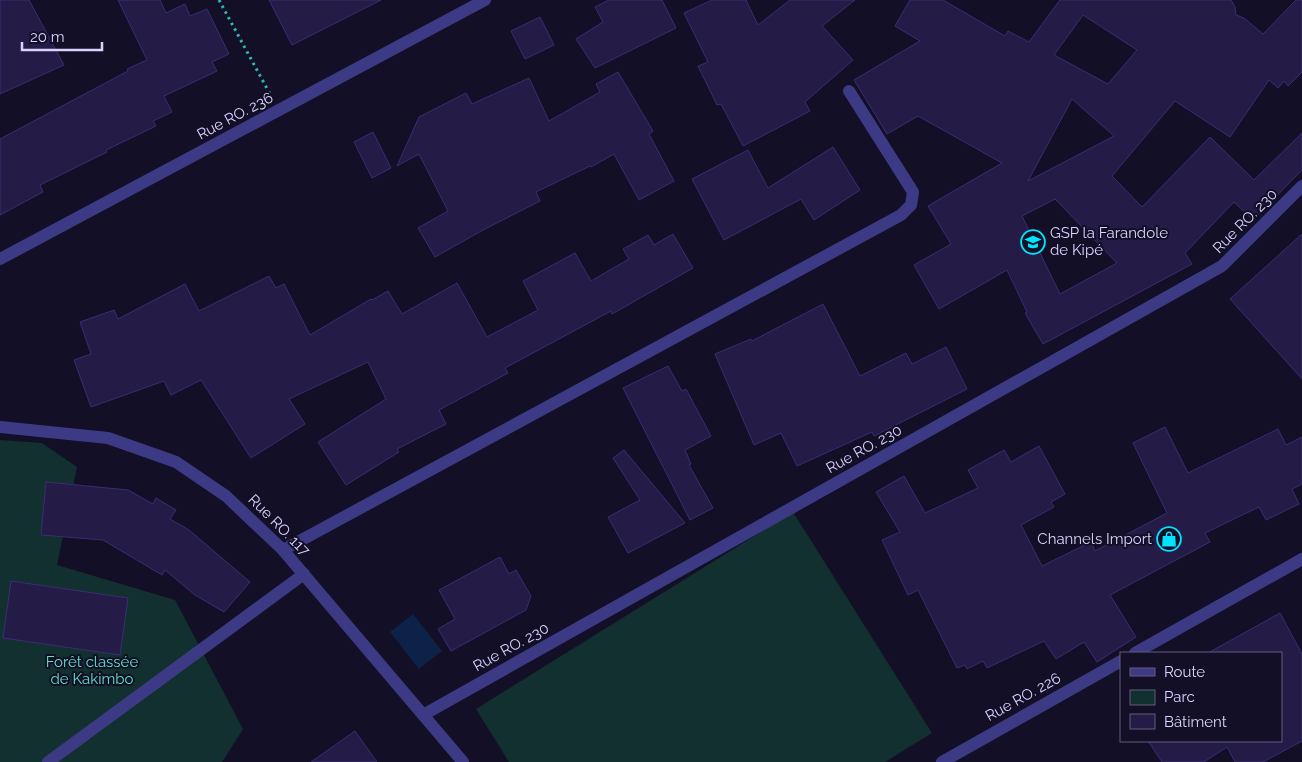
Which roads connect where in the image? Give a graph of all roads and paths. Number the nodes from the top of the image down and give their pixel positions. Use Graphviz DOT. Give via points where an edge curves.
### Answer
graph roads {
  1 [pos="219,0"];
  2 [pos="485,0"];
  3 [pos="849,91"];
  4 [pos="279,111"];
  5 [pos="1302,186"];
  6 [pos="0,259"];
  7 [pos="0,427"];
  8 [pos="283,550"];
  9 [pos="1302,559"];
  10 [pos="304,574"];
  11 [pos="1137,652"];
  12 [pos="1120,662"];
  13 [pos="423,715"];
  14 [pos="48,762"];
  15 [pos="463,762"];
  16 [pos="942,762"];
  1 -- 4 [label="path"];
  2 -- 4 [label="street, Rue RO. 236"];
  3 -- 8 [label="street" via="914,192 911,205 901,215"];
  4 -- 6 [label="street, Rue RO. 236"];
  5 -- 13 [label="street, Rue RO. 230" via="1222,266"];
  7 -- 8 [label="street, Rue RO. 117" via="108,438 176,462 226,496"];
  8 -- 10 [label="street, Rue RO. 117"];
  9 -- 11 [label="street"];
  10 -- 13 [label="street, Rue RO. 117"];
  10 -- 14 [label="street"];
  12 -- 16 [label="street, Rue RO. 226"];
  13 -- 15 [label="street, Rue RO. 117"];
}
